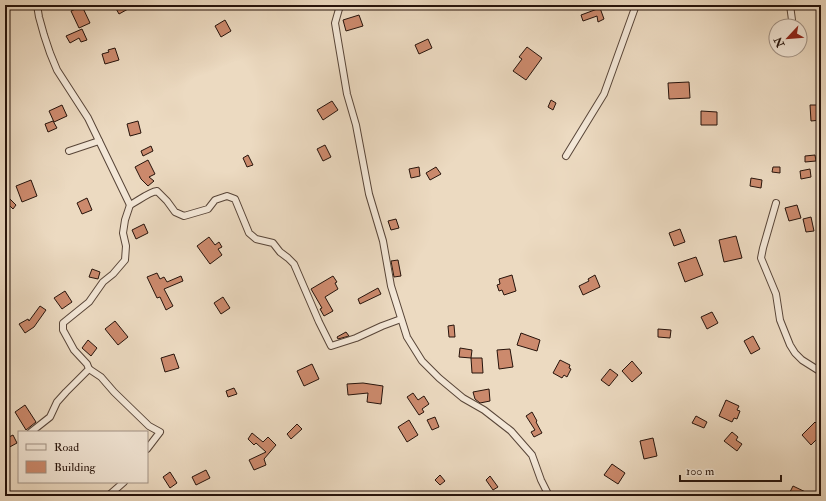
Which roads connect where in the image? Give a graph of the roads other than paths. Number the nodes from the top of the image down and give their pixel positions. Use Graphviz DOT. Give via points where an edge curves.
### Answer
graph roads {
  1 [pos="37,5"];
  2 [pos="338,5"];
  3 [pos="636,5"];
  4 [pos="790,5"];
  5 [pos="792,18"];
  6 [pos="99,141"];
  7 [pos="69,151"];
  8 [pos="566,156"];
  9 [pos="776,203"];
  10 [pos="130,205"];
  11 [pos="401,319"];
  12 [pos="89,369"];
  13 [pos="821,372"];
  14 [pos="32,431"];
  15 [pos="148,448"];
  16 [pos="123,483"];
  17 [pos="108,496"];
  18 [pos="549,496"];
  1 -- 6 [label="street" via="44,35 57,70 88,118"];
  2 -- 11 [label="street" via="335,23 347,94 356,125 369,194 384,241 391,286"];
  3 -- 8 [label="street" via="604,94"];
  4 -- 5 [label="street"];
  6 -- 7 [label="street"];
  6 -- 10 [label="street"];
  9 -- 13 [label="street" via="761,258 776,294 780,320 790,345 802,360"];
  10 -- 11 [label="street" via="157,191 175,212 184,216 208,209 214,200 220,198 227,196 235,199 249,233 256,239 273,243 294,264 331,346"];
  10 -- 12 [label="street" via="123,233 126,246 125,260 103,282 89,302 63,323 63,330 74,350"];
  11 -- 18 [label="street" via="407,337 422,361 463,398 484,410 511,431 532,455"];
  12 -- 14 [label="street" via="57,402 50,417"];
  12 -- 15 [label="street" via="101,377 149,426 160,432"];
  16 -- 17 [label="street"];
}
